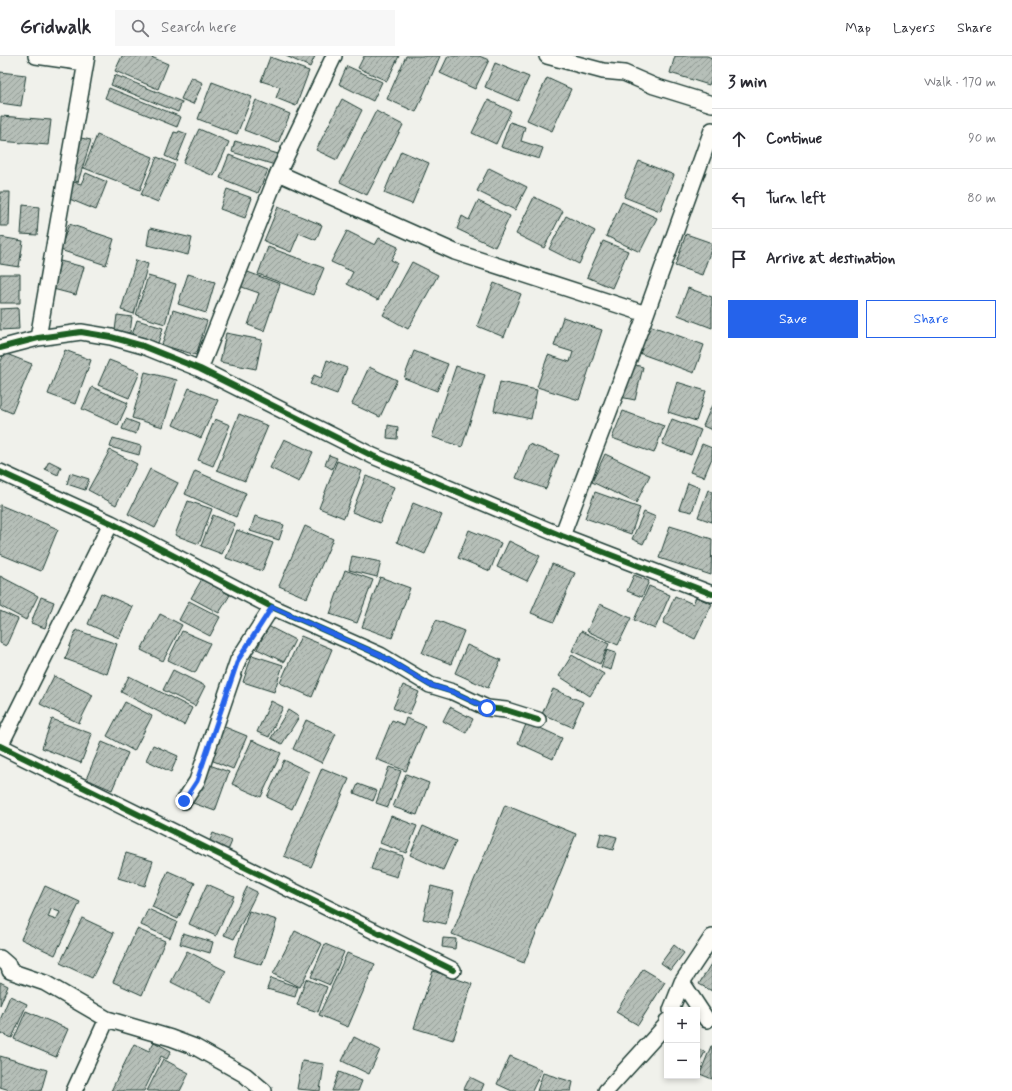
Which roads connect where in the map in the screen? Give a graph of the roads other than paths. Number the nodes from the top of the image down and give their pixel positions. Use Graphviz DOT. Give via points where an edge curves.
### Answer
graph roads {
  1 [pos="36,56"];
  2 [pos="334,56"];
  3 [pos="547,56"];
  4 [pos="86,60"];
  5 [pos="712,104"];
  6 [pos="712,130"];
  7 [pos="278,173"];
  8 [pos="646,314"];
  9 [pos="38,338"];
  10 [pos="0,348"];
  11 [pos="200,369"];
  12 [pos="0,472"];
  13 [pos="111,523"];
  14 [pos="562,536"];
  15 [pos="712,594"];
  16 [pos="272,607"];
  17 [pos="538,720"];
  18 [pos="0,746"];
  19 [pos="184,801"];
  20 [pos="712,936"];
  21 [pos="0,958"];
  22 [pos="452,970"];
  23 [pos="682,982"];
  24 [pos="672,1007"];
  25 [pos="107,1020"];
  26 [pos="705,1021"];
  27 [pos="664,1027"];
  28 [pos="74,1091"];
  29 [pos="264,1091"];
  30 [pos="606,1091"];
  1 -- 4 [label="street"];
  2 -- 7 [label="street"];
  3 -- 5 [label="street" via="603,71 624,73 654,86"];
  4 -- 9 [label="street"];
  6 -- 8 [label="street"];
  7 -- 8 [label="street" via="455,252"];
  7 -- 11 [label="street"];
  8 -- 14 [label="street"];
  9 -- 10 [label="street"];
  9 -- 11 [label="street" via="81,332 111,337 143,346"];
  11 -- 14 [label="street" via="373,456"];
  12 -- 13 [label="street"];
  13 -- 16 [label="street"];
  13 -- 18 [label="street"];
  14 -- 15 [label="street"];
  16 -- 17 [label="street" via="380,655 430,685 453,692 487,708 506,710"];
  16 -- 19 [label="street" via="238,660 197,781"];
  18 -- 22 [label="street"];
  20 -- 23 [label="street"];
  21 -- 25 [label="street" via="8,965 10,971 45,983"];
  23 -- 24 [label="street"];
  23 -- 26 [label="street"];
  25 -- 28 [label="street"];
  25 -- 29 [label="street" via="195,1047 245,1075"];
  27 -- 30 [label="street"];
}
